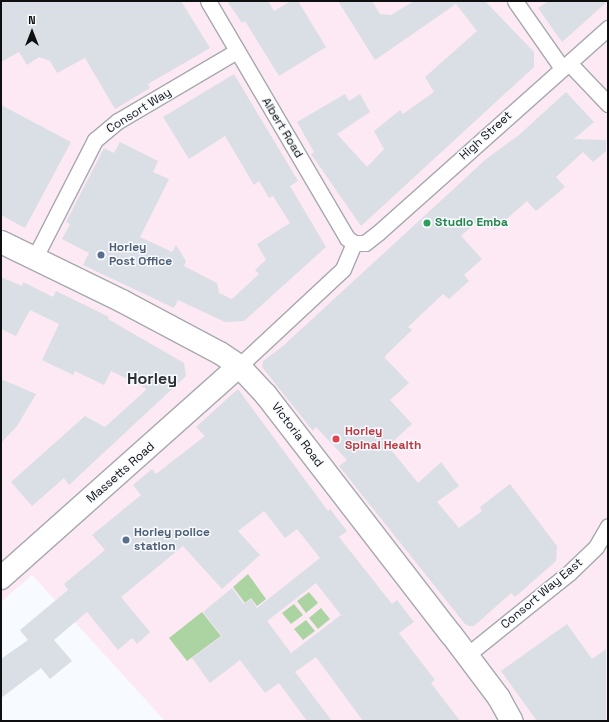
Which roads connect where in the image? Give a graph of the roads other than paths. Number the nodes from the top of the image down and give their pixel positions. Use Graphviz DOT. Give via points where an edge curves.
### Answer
graph roads {
  1 [pos="208,1"];
  2 [pos="515,1"];
  3 [pos="608,28"];
  4 [pos="237,51"];
  5 [pos="565,66"];
  6 [pos="608,104"];
  7 [pos="1,242"];
  8 [pos="359,243"];
  9 [pos="34,259"];
  10 [pos="239,366"];
  11 [pos="608,526"];
  12 [pos="1,578"];
  13 [pos="467,655"];
  14 [pos="512,721"];
  1 -- 4 [label="street, Albert Road"];
  2 -- 5 [label="street"];
  3 -- 5 [label="street, High Street"];
  4 -- 8 [label="street, Albert Road" via="347,238"];
  4 -- 9 [label="street, Consort Way" via="118,121 95,140"];
  5 -- 6 [label="street"];
  5 -- 8 [label="street, High Street"];
  7 -- 9 [label="street, Victoria Road"];
  8 -- 10 [label="street, High Street" via="343,270"];
  9 -- 10 [label="street, Victoria Road" via="122,301 220,353"];
  10 -- 12 [label="street, Massetts Road"];
  10 -- 13 [label="street, Victoria Road" via="266,395"];
  11 -- 13 [label="street, Consort Way East" via="596,547 569,573"];
  13 -- 14 [label="street, Victoria Road" via="499,698"];
}
